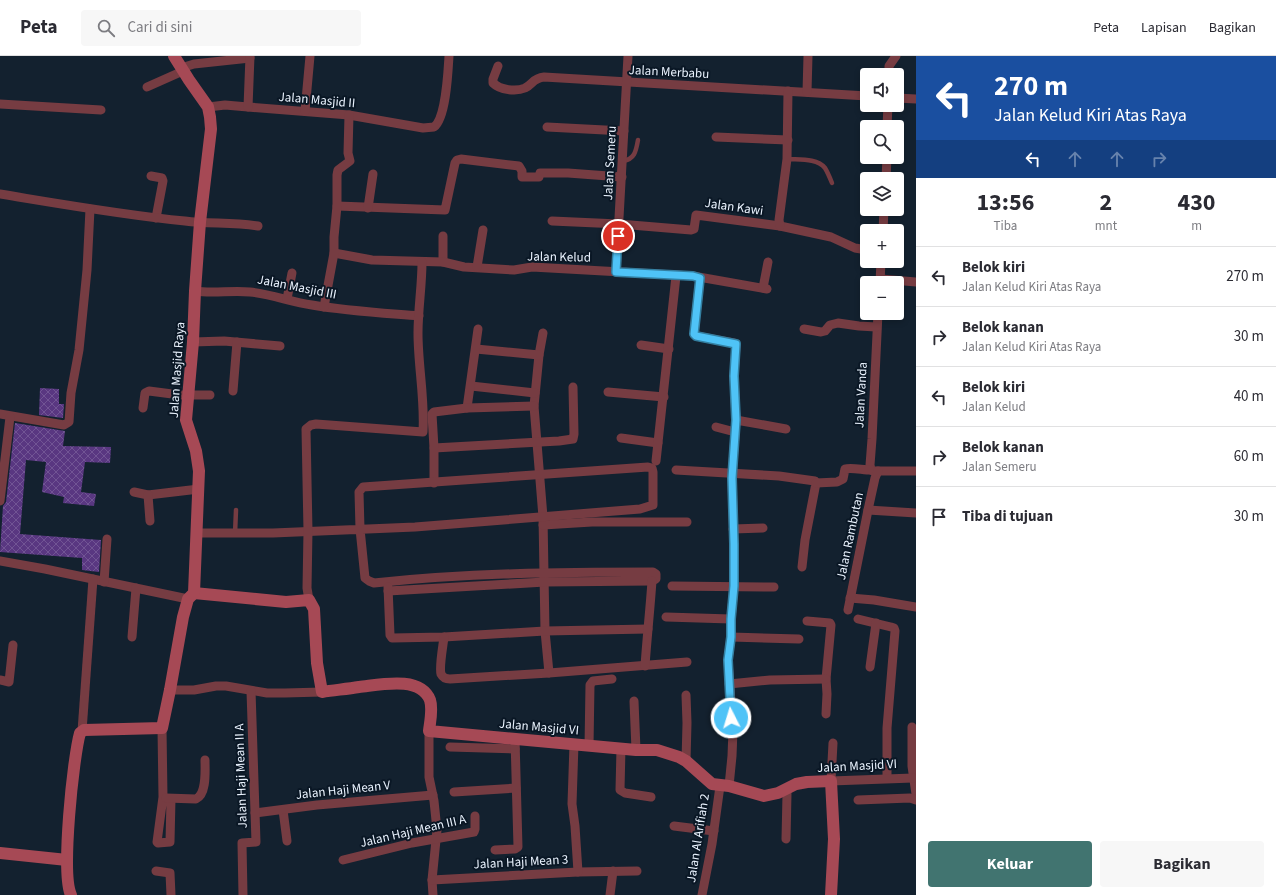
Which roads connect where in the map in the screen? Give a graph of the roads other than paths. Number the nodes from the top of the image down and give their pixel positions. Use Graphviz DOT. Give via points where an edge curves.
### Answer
graph roads {
  1 [pos="174,56"];
  2 [pos="310,56"];
  3 [pos="450,56"];
  4 [pos="628,56"];
  5 [pos="808,56"];
  6 [pos="896,56"];
  7 [pos="250,57"];
  8 [pos="498,66"];
  9 [pos="890,68"];
  10 [pos="182,69"];
  11 [pos="627,83"];
  12 [pos="147,87"];
  13 [pos="788,91"];
  14 [pos="807,92"];
  15 [pos="860,96"];
  16 [pos="904,98"];
  17 [pos="916,99"];
  18 [pos="0,104"];
  19 [pos="208,107"];
  20 [pos="248,107"];
  21 [pos="101,110"];
  22 [pos="305,111"];
  23 [pos="349,115"];
  24 [pos="547,127"];
  25 [pos="624,131"];
  26 [pos="716,136"];
  27 [pos="638,140"];
  28 [pos="788,140"];
  29 [pos="788,159"];
  30 [pos="623,161"];
  31 [pos="373,174"];
  32 [pos="151,176"];
  33 [pos="622,177"];
  34 [pos="832,183"];
  35 [pos="0,194"];
  36 [pos="337,206"];
  37 [pos="368,208"];
  38 [pos="90,209"];
  39 [pos="156,218"];
  40 [pos="200,222"];
  41 [pos="552,222"];
  42 [pos="619,224"];
  43 [pos="258,226"];
  44 [pos="780,226"];
  45 [pos="483,230"];
  46 [pos="443,236"];
  47 [pos="860,249"];
  48 [pos="334,253"];
  49 [pos="422,262"];
  50 [pos="443,262"];
  51 [pos="768,262"];
  52 [pos="477,267"];
  53 [pos="616,272"];
  54 [pos="292,273"];
  55 [pos="676,276"];
  56 [pos="700,278"];
  57 [pos="904,282"];
  58 [pos="916,282"];
  59 [pos="195,290"];
  60 [pos="287,299"];
  61 [pos="324,307"];
  62 [pos="419,316"];
  63 [pos="877,320"];
  64 [pos="876,327"];
  65 [pos="478,328"];
  66 [pos="804,329"];
  67 [pos="543,333"];
  68 [pos="193,342"];
  69 [pos="237,342"];
  70 [pos="641,345"];
  71 [pos="280,346"];
  72 [pos="476,349"];
  73 [pos="669,349"];
  74 [pos="539,356"];
  75 [pos="471,386"];
  76 [pos="573,387"];
  77 [pos="233,391"];
  78 [pos="608,392"];
  79 [pos="535,393"];
  80 [pos="188,394"];
  81 [pos="210,395"];
  82 [pos="664,396"];
  83 [pos="534,406"];
  84 [pos="143,408"];
  85 [pos="467,408"];
  86 [pos="0,414"];
  87 [pos="10,417"];
  88 [pos="736,420"];
  89 [pos="716,427"];
  90 [pos="786,429"];
  91 [pos="735,432"];
  92 [pos="621,438"];
  93 [pos="536,442"];
  94 [pos="658,443"];
  95 [pos="434,448"];
  96 [pos="656,461"];
  97 [pos="676,470"];
  98 [pos="916,470"];
  99 [pos="874,471"];
  100 [pos="732,472"];
  101 [pos="540,475"];
  102 [pos="1,478"];
  103 [pos="434,483"];
  104 [pos="816,483"];
  105 [pos="198,489"];
  106 [pos="134,492"];
  107 [pos="148,495"];
  108 [pos="0,500"];
  109 [pos="236,510"];
  110 [pos="868,510"];
  111 [pos="916,513"];
  112 [pos="150,520"];
  113 [pos="543,521"];
  114 [pos="687,522"];
  115 [pos="763,528"];
  116 [pos="360,529"];
  117 [pos="733,529"];
  118 [pos="308,531"];
  119 [pos="197,533"];
  120 [pos="235,534"];
  121 [pos="107,539"];
  122 [pos="0,561"];
  123 [pos="802,567"];
  124 [pos="544,572"];
  125 [pos="93,579"];
  126 [pos="387,581"];
  127 [pos="652,581"];
  128 [pos="104,582"];
  129 [pos="545,582"];
  130 [pos="672,586"];
  131 [pos="734,586"];
  132 [pos="774,587"];
  133 [pos="136,588"];
  134 [pos="388,591"];
  135 [pos="191,596"];
  136 [pos="309,600"];
  137 [pos="916,607"];
  138 [pos="666,616"];
  139 [pos="731,619"];
  140 [pos="858,619"];
  141 [pos="807,621"];
  142 [pos="876,623"];
  143 [pos="648,629"];
  144 [pos="545,631"];
  145 [pos="132,637"];
  146 [pos="444,637"];
  147 [pos="731,637"];
  148 [pos="798,639"];
  149 [pos="13,645"];
  150 [pos="687,662"];
  151 [pos="645,666"];
  152 [pos="870,667"];
  153 [pos="548,673"];
  154 [pos="612,679"];
  155 [pos="826,679"];
  156 [pos="0,680"];
  157 [pos="729,684"];
  158 [pos="170,690"];
  159 [pos="251,691"];
  160 [pos="322,692"];
  161 [pos="686,696"];
  162 [pos="634,701"];
  163 [pos="826,714"];
  164 [pos="912,727"];
  165 [pos="162,728"];
  166 [pos="82,731"];
  167 [pos="429,731"];
  168 [pos="833,743"];
  169 [pos="515,744"];
  170 [pos="574,744"];
  171 [pos="636,744"];
  172 [pos="590,746"];
  173 [pos="450,747"];
  174 [pos="621,748"];
  175 [pos="205,760"];
  176 [pos="686,760"];
  177 [pos="886,778"];
  178 [pos="913,778"];
  179 [pos="831,781"];
  180 [pos="725,786"];
  181 [pos="516,788"];
  182 [pos="786,789"];
  183 [pos="454,792"];
  184 [pos="916,794"];
  185 [pos="433,795"];
  186 [pos="651,797"];
  187 [pos="858,800"];
  188 [pos="916,800"];
  189 [pos="283,810"];
  190 [pos="255,813"];
  191 [pos="475,816"];
  192 [pos="674,826"];
  193 [pos="714,831"];
  194 [pos="436,839"];
  195 [pos="786,839"];
  196 [pos="287,841"];
  197 [pos="495,850"];
  198 [pos="0,853"];
  199 [pos="67,860"];
  200 [pos="343,860"];
  201 [pos="156,871"];
  202 [pos="613,871"];
  203 [pos="637,871"];
  204 [pos="578,872"];
  205 [pos="432,880"];
  206 [pos="71,895"];
  207 [pos="171,895"];
  208 [pos="243,895"];
  209 [pos="433,895"];
  210 [pos="610,895"];
  211 [pos="702,895"];
  212 [pos="831,895"];
  1 -- 10 [label="street, Jalan Masjid Raya"];
  2 -- 22 [label="street"];
  3 -- 23 [label="street, Jalan Masjid II" via="443,110 434,128"];
  4 -- 11 [label="street, Jalan Semeru"];
  5 -- 14 [label="street"];
  6 -- 9 [label="street"];
  7 -- 10 [label="street" via="194,64"];
  7 -- 20 [label="street"];
  8 -- 11 [label="street, Jalan Merbabu" via="493,84 505,89 523,89 538,78 544,77"];
  10 -- 12 [label="street"];
  10 -- 19 [label="street, Jalan Masjid Raya"];
  11 -- 13 [label="street, Jalan Merbabu"];
  11 -- 25 [label="street, Jalan Semeru"];
  13 -- 14 [label="street, Jalan Merbabu"];
  13 -- 28 [label="street"];
  14 -- 15 [label="street, Jalan Merbabu"];
  16 -- 17 [label="street"];
  18 -- 21 [label="street"];
  19 -- 20 [label="street, Jalan Masjid II"];
  19 -- 40 [label="street, Jalan Masjid Raya" via="211,129"];
  20 -- 22 [label="street, Jalan Masjid II"];
  22 -- 23 [label="street, Jalan Masjid II"];
  23 -- 36 [label="street" via="350,161 337,173"];
  24 -- 25 [label="street"];
  25 -- 30 [label="street, Jalan Semeru"];
  26 -- 28 [label="street"];
  27 -- 30 [label="lane" via="635,156"];
  28 -- 29 [label="street"];
  29 -- 34 [label="lane" via="820,164 826,169"];
  29 -- 44 [label="street"];
  30 -- 33 [label="street, Jalan Semeru"];
  31 -- 37 [label="street"];
  32 -- 39 [label="street" via="162,178 163,181"];
  33 -- 37 [label="street" via="568,173 540,173 539,177 522,177 519,166 461,159 455,163 445,210"];
  33 -- 42 [label="street, Jalan Semeru"];
  35 -- 38 [label="street"];
  36 -- 37 [label="street"];
  36 -- 48 [label="street"];
  38 -- 39 [label="street"];
  38 -- 87 [label="street" via="87,270 69,422 64,424"];
  39 -- 40 [label="street"];
  40 -- 43 [label="street"];
  40 -- 59 [label="street, Jalan Masjid Raya"];
  41 -- 42 [label="street, Jalan Kawi"];
  42 -- 44 [label="street, Jalan Kawi" via="691,230 694,229 696,215"];
  42 -- 53 [label="street, Jalan Semeru"];
  44 -- 47 [label="street" via="831,237"];
  45 -- 52 [label="street"];
  46 -- 50 [label="street"];
  48 -- 49 [label="street" via="372,260"];
  48 -- 61 [label="street"];
  49 -- 50 [label="street"];
  49 -- 62 [label="street"];
  50 -- 52 [label="street"];
  51 -- 56 [label="street, Jalan Kelud" via="765,288"];
  52 -- 53 [label="street, Jalan Kelud" via="514,270 532,267 592,269"];
  53 -- 55 [label="street, Jalan Kelud"];
  54 -- 60 [label="street"];
  55 -- 56 [label="street, Jalan Kelud"];
  55 -- 73 [label="street"];
  56 -- 88 [label="street, Jalan Al Arifiah 2" via="694,334 736,344"];
  57 -- 58 [label="street"];
  59 -- 60 [label="street, Jalan Masjid III" via="249,292"];
  59 -- 68 [label="street, Jalan Masjid Raya"];
  60 -- 61 [label="street, Jalan Masjid III"];
  61 -- 62 [label="street, Jalan Masjid III"];
  62 -- 118 [label="street" via="423,432 331,424 308,427"];
  63 -- 64 [label="street, Jalan Vanda"];
  64 -- 66 [label="street" via="838,322 821,332"];
  64 -- 99 [label="street, Jalan Vanda" via="870,465"];
  65 -- 72 [label="street"];
  67 -- 74 [label="street"];
  68 -- 69 [label="street"];
  68 -- 80 [label="street, Jalan Masjid Raya"];
  69 -- 71 [label="street"];
  69 -- 77 [label="street"];
  70 -- 73 [label="street"];
  72 -- 74 [label="street"];
  72 -- 75 [label="street"];
  73 -- 82 [label="street"];
  74 -- 79 [label="street"];
  75 -- 79 [label="street"];
  75 -- 85 [label="street"];
  76 -- 93 [label="street" via="574,437 563,441"];
  78 -- 82 [label="street"];
  79 -- 83 [label="street"];
  80 -- 81 [label="street"];
  80 -- 84 [label="street" via="150,391 145,393"];
  80 -- 105 [label="street, Jalan Masjid Raya" via="186,420 196,451"];
  82 -- 94 [label="street"];
  83 -- 85 [label="street"];
  83 -- 93 [label="street"];
  85 -- 95 [label="street" via="432,414"];
  86 -- 87 [label="street"];
  87 -- 102 [label="street"];
  88 -- 90 [label="street"];
  88 -- 91 [label="street, Jalan Al Arifiah 2"];
  89 -- 91 [label="street"];
  91 -- 100 [label="street, Jalan Al Arifiah 2"];
  92 -- 94 [label="street"];
  93 -- 95 [label="street"];
  93 -- 101 [label="street"];
  94 -- 96 [label="street"];
  95 -- 103 [label="street"];
  97 -- 100 [label="street"];
  98 -- 99 [label="street"];
  99 -- 104 [label="street" via="849,468 845,470 843,479"];
  99 -- 110 [label="street, Jalan Rambutan" via="875,478"];
  100 -- 104 [label="street" via="813,480"];
  100 -- 117 [label="street, Jalan Al Arifiah 2"];
  101 -- 103 [label="street"];
  101 -- 113 [label="street"];
  101 -- 113 [label="street" via="648,467 652,468 653,472 654,502 651,507"];
  102 -- 108 [label="street"];
  103 -- 116 [label="street" via="363,488 359,492"];
  104 -- 123 [label="street"];
  105 -- 107 [label="street"];
  105 -- 119 [label="street, Jalan Masjid Raya"];
  106 -- 107 [label="street"];
  107 -- 112 [label="street"];
  109 -- 120 [label="lane"];
  110 -- 111 [label="street"];
  110 -- 137 [label="street, Jalan Rambutan" via="849,605 874,600"];
  113 -- 114 [label="street"];
  113 -- 116 [label="street"];
  113 -- 124 [label="street"];
  115 -- 117 [label="street"];
  116 -- 118 [label="street"];
  116 -- 126 [label="street" via="365,578 374,583"];
  117 -- 131 [label="street, Jalan Al Arifiah 2"];
  118 -- 120 [label="street"];
  118 -- 136 [label="street"];
  119 -- 120 [label="street"];
  119 -- 135 [label="street, Jalan Masjid Raya"];
  121 -- 128 [label="street"];
  122 -- 125 [label="street"];
  124 -- 126 [label="street"];
  124 -- 127 [label="street" via="655,572 656,579"];
  124 -- 129 [label="street"];
  125 -- 128 [label="street"];
  125 -- 166 [label="street"];
  126 -- 134 [label="street"];
  127 -- 129 [label="street"];
  127 -- 143 [label="street"];
  128 -- 133 [label="street"];
  129 -- 134 [label="street"];
  129 -- 144 [label="street"];
  130 -- 131 [label="street"];
  131 -- 132 [label="street"];
  131 -- 139 [label="street, Jalan Al Arifiah 2"];
  133 -- 135 [label="street"];
  133 -- 145 [label="street"];
  134 -- 146 [label="street" via="392,638"];
  135 -- 136 [label="street" via="286,602"];
  135 -- 158 [label="street, Jalan Masjid Raya" via="183,617"];
  136 -- 160 [label="street" via="314,609 317,663"];
  138 -- 139 [label="street"];
  139 -- 147 [label="street, Jalan Al Arifiah 2"];
  140 -- 142 [label="street"];
  141 -- 155 [label="street" via="826,622 831,625"];
  142 -- 152 [label="street"];
  142 -- 177 [label="street" via="894,628 895,631"];
  143 -- 144 [label="street"];
  143 -- 151 [label="street"];
  144 -- 146 [label="street"];
  144 -- 153 [label="street"];
  146 -- 153 [label="street" via="441,674 446,678"];
  147 -- 148 [label="street"];
  147 -- 157 [label="street, Jalan Al Arifiah 2" via="728,660"];
  149 -- 156 [label="street" via="9,682"];
  150 -- 151 [label="street"];
  151 -- 153 [label="street"];
  154 -- 172 [label="street" via="593,681 590,685"];
  155 -- 157 [label="street"];
  155 -- 163 [label="street"];
  157 -- 180 [label="street, Jalan Al Arifiah 2" via="732,756"];
  158 -- 159 [label="street" via="226,686"];
  158 -- 165 [label="street, Jalan Masjid Raya"];
  159 -- 160 [label="street"];
  159 -- 190 [label="street, Jalan Haji Mean II A"];
  160 -- 167 [label="street" via="378,684 400,683 415,686 425,692 430,701"];
  161 -- 176 [label="street"];
  162 -- 171 [label="street"];
  164 -- 178 [label="street"];
  165 -- 166 [label="street"];
  165 -- 175 [label="street" via="167,798 200,797 203,792"];
  166 -- 199 [label="street" via="72,783"];
  167 -- 169 [label="street, Jalan Masjid VI"];
  167 -- 185 [label="street" via="429,777"];
  168 -- 179 [label="street"];
  169 -- 170 [label="street, Jalan Masjid VI"];
  169 -- 173 [label="street"];
  169 -- 181 [label="street"];
  170 -- 172 [label="street, Jalan Masjid VI"];
  170 -- 204 [label="street, Jalan Haji Mean 3" via="572,804"];
  171 -- 174 [label="street, Jalan Masjid VI"];
  171 -- 176 [label="street, Jalan Masjid VI"];
  172 -- 174 [label="street, Jalan Masjid VI"];
  174 -- 186 [label="street" via="620,790"];
  176 -- 180 [label="street, Jalan Masjid VI" via="712,784"];
  177 -- 178 [label="street, Jalan Masjid VI"];
  177 -- 179 [label="street, Jalan Masjid VI"];
  178 -- 184 [label="street, Jalan Masjid VI"];
  179 -- 182 [label="street, Jalan Masjid VI" via="801,783"];
  179 -- 212 [label="street" via="834,839"];
  180 -- 182 [label="street, Jalan Masjid VI" via="764,796"];
  180 -- 193 [label="street, Jalan Al Arifiah 2"];
  181 -- 183 [label="street"];
  181 -- 197 [label="street" via="518,847"];
  182 -- 195 [label="street"];
  185 -- 189 [label="street, Jalan Haji Mean V"];
  185 -- 194 [label="street" via="437,818"];
  187 -- 188 [label="street"];
  189 -- 190 [label="street, Jalan Haji Mean V"];
  189 -- 196 [label="street"];
  190 -- 208 [label="street, Jalan Haji Mean II A" via="256,842 242,843"];
  191 -- 194 [label="street, Jalan Haji Mean III A" via="474,832"];
  192 -- 193 [label="street"];
  193 -- 211 [label="street, Jalan Al Arifiah 2"];
  194 -- 200 [label="street, Jalan Haji Mean III A"];
  194 -- 205 [label="street"];
  198 -- 199 [label="street"];
  199 -- 206 [label="street" via="67,882"];
  201 -- 207 [label="street" via="170,873"];
  202 -- 203 [label="street"];
  202 -- 204 [label="street"];
  202 -- 210 [label="street"];
  204 -- 205 [label="street, Jalan Haji Mean 3"];
  205 -- 209 [label="street"];
}
